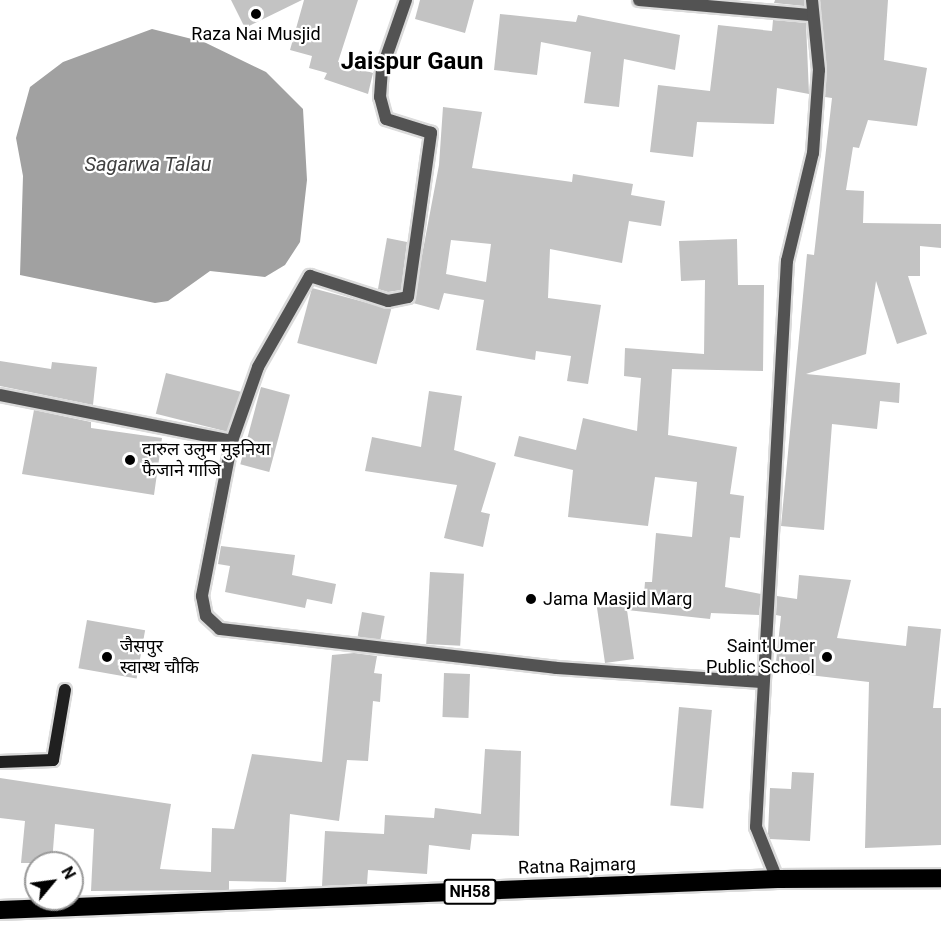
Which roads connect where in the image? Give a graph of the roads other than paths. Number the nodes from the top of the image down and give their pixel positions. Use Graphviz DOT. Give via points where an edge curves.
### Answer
graph roads {
  1 [pos="406,0"];
  2 [pos="639,0"];
  3 [pos="812,0"];
  4 [pos="812,15"];
  5 [pos="0,395"];
  6 [pos="232,441"];
  7 [pos="763,682"];
  8 [pos="65,690"];
  9 [pos="0,762"];
  10 [pos="941,878"];
  11 [pos="777,879"];
  12 [pos="0,910"];
  1 -- 6 [label="street" via="382,69 380,97 386,119 431,134 408,297 388,301 310,276 263,357"];
  2 -- 4 [label="street"];
  3 -- 4 [label="street"];
  4 -- 7 [label="street" via="819,70 813,153 787,261"];
  5 -- 6 [label="street"];
  6 -- 7 [label="street" via="202,596 206,616 220,628 556,668"];
  7 -- 11 [label="street" via="756,827"];
  8 -- 9 [label="street" via="53,760"];
  10 -- 11 [label="highway, Ratna Rajmarg / NH58"];
  11 -- 12 [label="highway, Ratna Rajmarg / NH58"];
}
